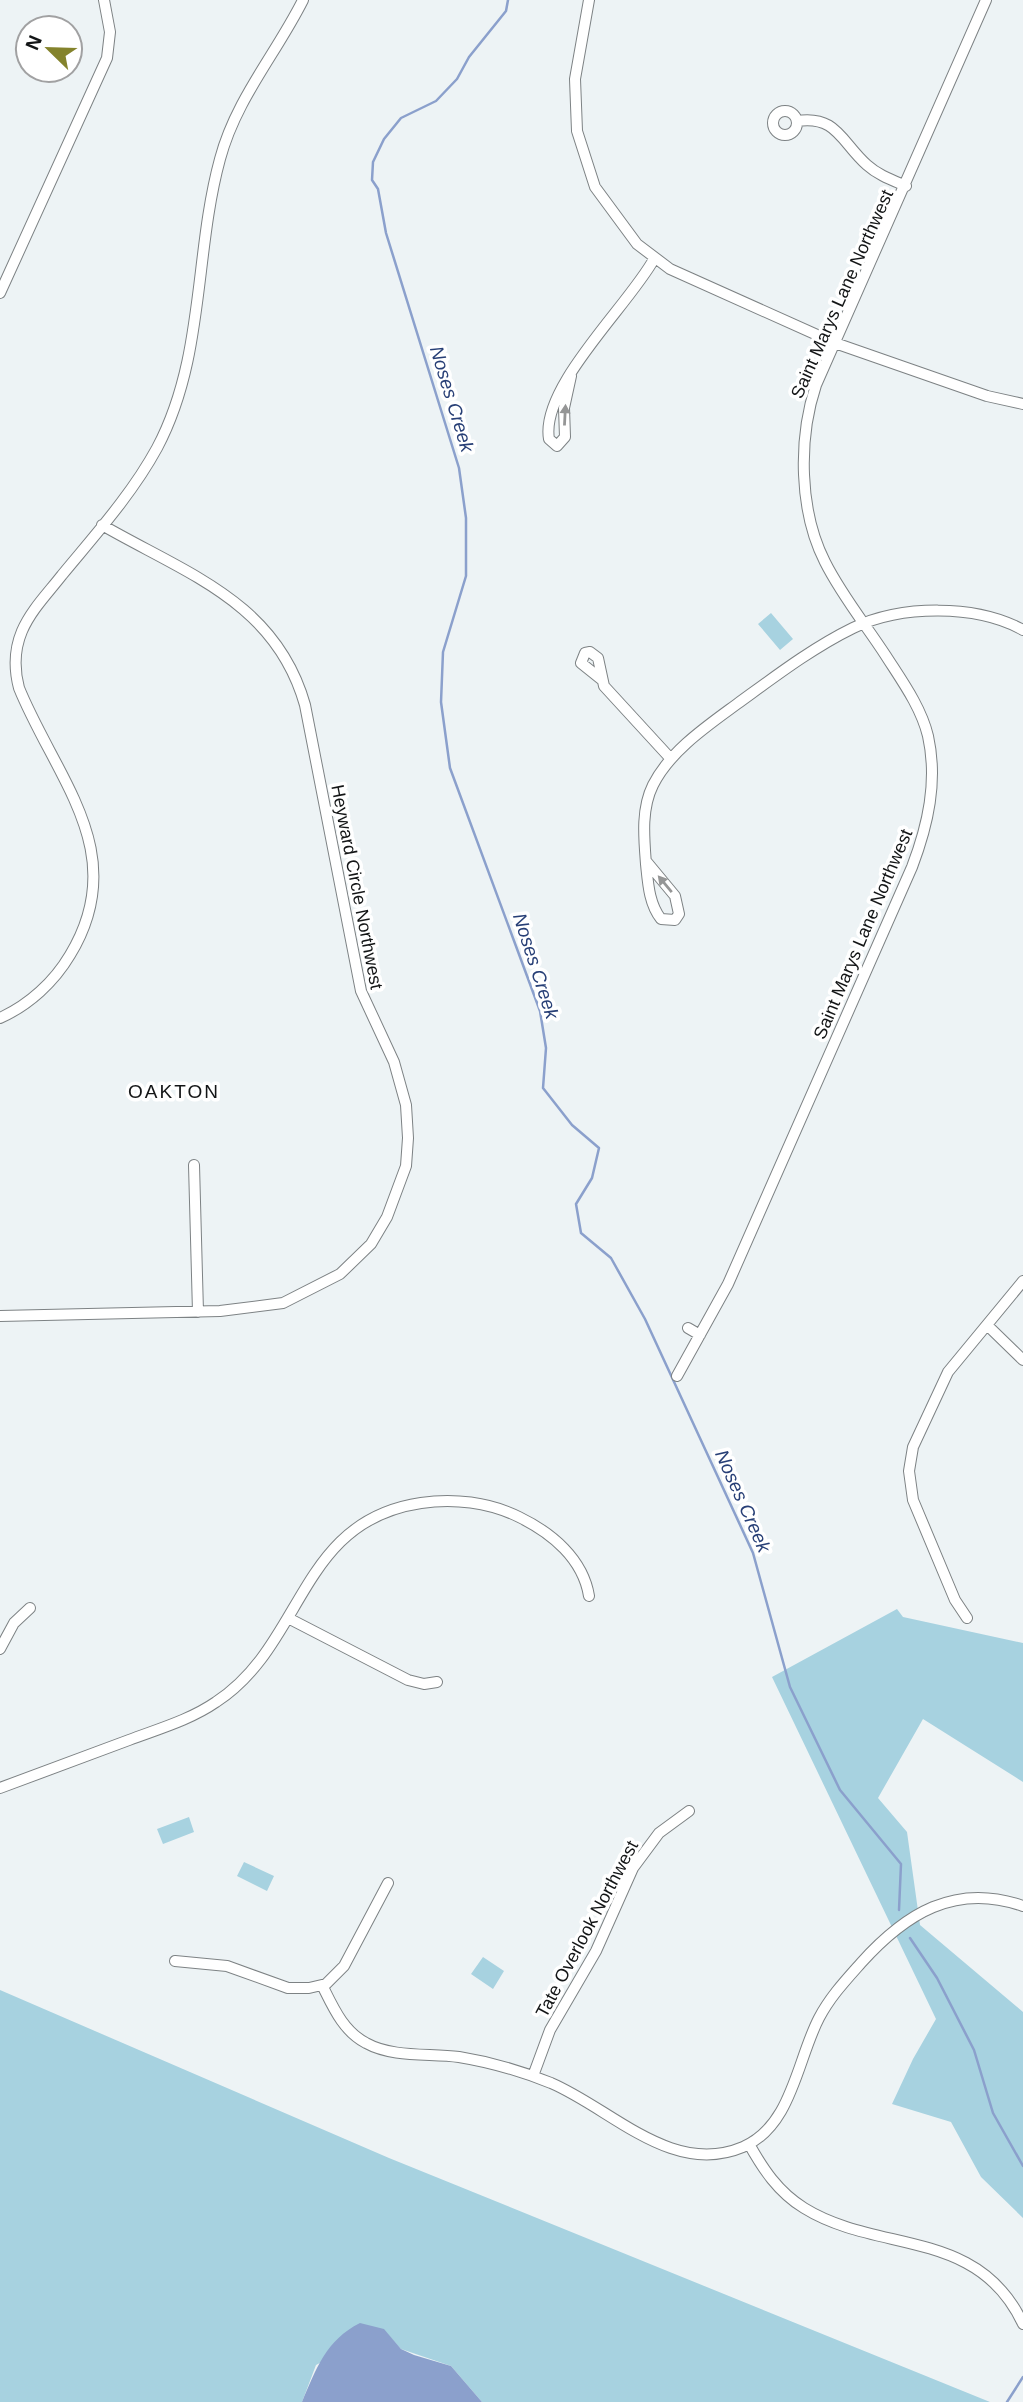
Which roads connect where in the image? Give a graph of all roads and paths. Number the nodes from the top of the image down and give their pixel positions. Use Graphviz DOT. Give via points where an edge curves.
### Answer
graph roads {
  1 [pos="104,0"];
  2 [pos="303,0"];
  3 [pos="589,0"];
  4 [pos="986,0"];
  5 [pos="797,121"];
  6 [pos="906,186"];
  7 [pos="654,259"];
  8 [pos="0,293"];
  9 [pos="835,343"];
  10 [pos="571,376"];
  11 [pos="1023,404"];
  12 [pos="102,525"];
  13 [pos="864,623"];
  14 [pos="1023,630"];
  15 [pos="601,679"];
  16 [pos="671,759"];
  17 [pos="646,861"];
  18 [pos="0,1017"];
  19 [pos="194,1165"];
  20 [pos="1023,1282"];
  21 [pos="198,1312"];
  22 [pos="0,1316"];
  23 [pos="987,1325"];
  24 [pos="688,1328"];
  25 [pos="699,1335"];
  26 [pos="1023,1360"];
  27 [pos="677,1376"];
  28 [pos="589,1596"];
  29 [pos="30,1608"];
  30 [pos="288,1618"];
  31 [pos="967,1618"];
  32 [pos="0,1649"];
  33 [pos="437,1682"];
  34 [pos="0,1788"];
  35 [pos="689,1811"];
  36 [pos="388,1883"];
  37 [pos="1023,1906"];
  38 [pos="175,1961"];
  39 [pos="322,1985"];
  40 [pos="533,2076"];
  41 [pos="748,2144"];
  42 [pos="1023,2324"];
  1 -- 8 [label="street" via="110,32 107,58"];
  2 -- 12 [label="street" via="244,97 224,145 190,352 173,411 147,464"];
  3 -- 7 [label="street" via="575,92 581,152 604,203 626,233"];
  4 -- 6 [label="street, Saint Marys Lane Northwest"];
  5 -- 6 [label="street" via="827,123 870,167"];
  6 -- 9 [label="street, Saint Marys Lane Northwest"];
  7 -- 9 [label="street"];
  7 -- 10 [label="street"];
  9 -- 11 [label="street" via="987,396"];
  9 -- 13 [label="street, Saint Marys Lane Northwest" via="809,404 804,474 823,558"];
  10 -- 10 [label="street, one-way" via="549,415 549,439 557,446 565,437 564,408"];
  12 -- 18 [label="street" via="31,615 18,643 15,665 30,713 87,824 94,868 89,913 75,947 55,977 28,1001"];
  12 -- 21 [label="street, Heyward Circle Northwest" via="234,600 259,621 285,655 305,705 360,991 394,1062 406,1105 408,1153 400,1188 379,1232 362,1254 333,1278 283,1303"];
  13 -- 14 [label="street" via="916,613 961,611 992,616"];
  13 -- 16 [label="street" via="760,688"];
  13 -- 25 [label="street, Saint Marys Lane Northwest" via="906,688 926,730 932,774 927,824 732,1273"];
  15 -- 16 [label="street"];
  16 -- 17 [label="street" via="647,803"];
  17 -- 17 [label="street, one-way" via="656,913 661,919 675,920 679,914 676,896"];
  19 -- 21 [label="street"];
  20 -- 23 [label="street"];
  21 -- 22 [label="street, Heyward Circle Northwest"];
  23 -- 26 [label="street"];
  23 -- 31 [label="street" via="948,1372 913,1447 909,1471 914,1500 955,1600"];
  24 -- 25 [label="street"];
  25 -- 27 [label="street, Saint Marys Lane Northwest"];
  28 -- 30 [label="street" via="578,1562 534,1525 484,1505 430,1502 378,1516 345,1537 319,1563"];
  29 -- 32 [label="street" via="14,1623"];
  30 -- 33 [label="street" via="408,1680"];
  30 -- 34 [label="street" via="252,1672 204,1710"];
  35 -- 40 [label="street, Tate Overlook Northwest" via="659,1833 633,1868 596,1951 550,2030"];
  36 -- 39 [label="street" via="344,1966"];
  37 -- 41 [label="street" via="996,1899 957,1900 921,1912 888,1934 830,1998 782,2108"];
  38 -- 39 [label="street" via="227,1965 288,1988"];
  39 -- 40 [label="street" via="339,2019 368,2045 479,2061"];
  40 -- 41 [label="street" via="682,2153 717,2154"];
  41 -- 42 [label="street" via="771,2180 804,2208 836,2223 956,2256 994,2284"];
}
